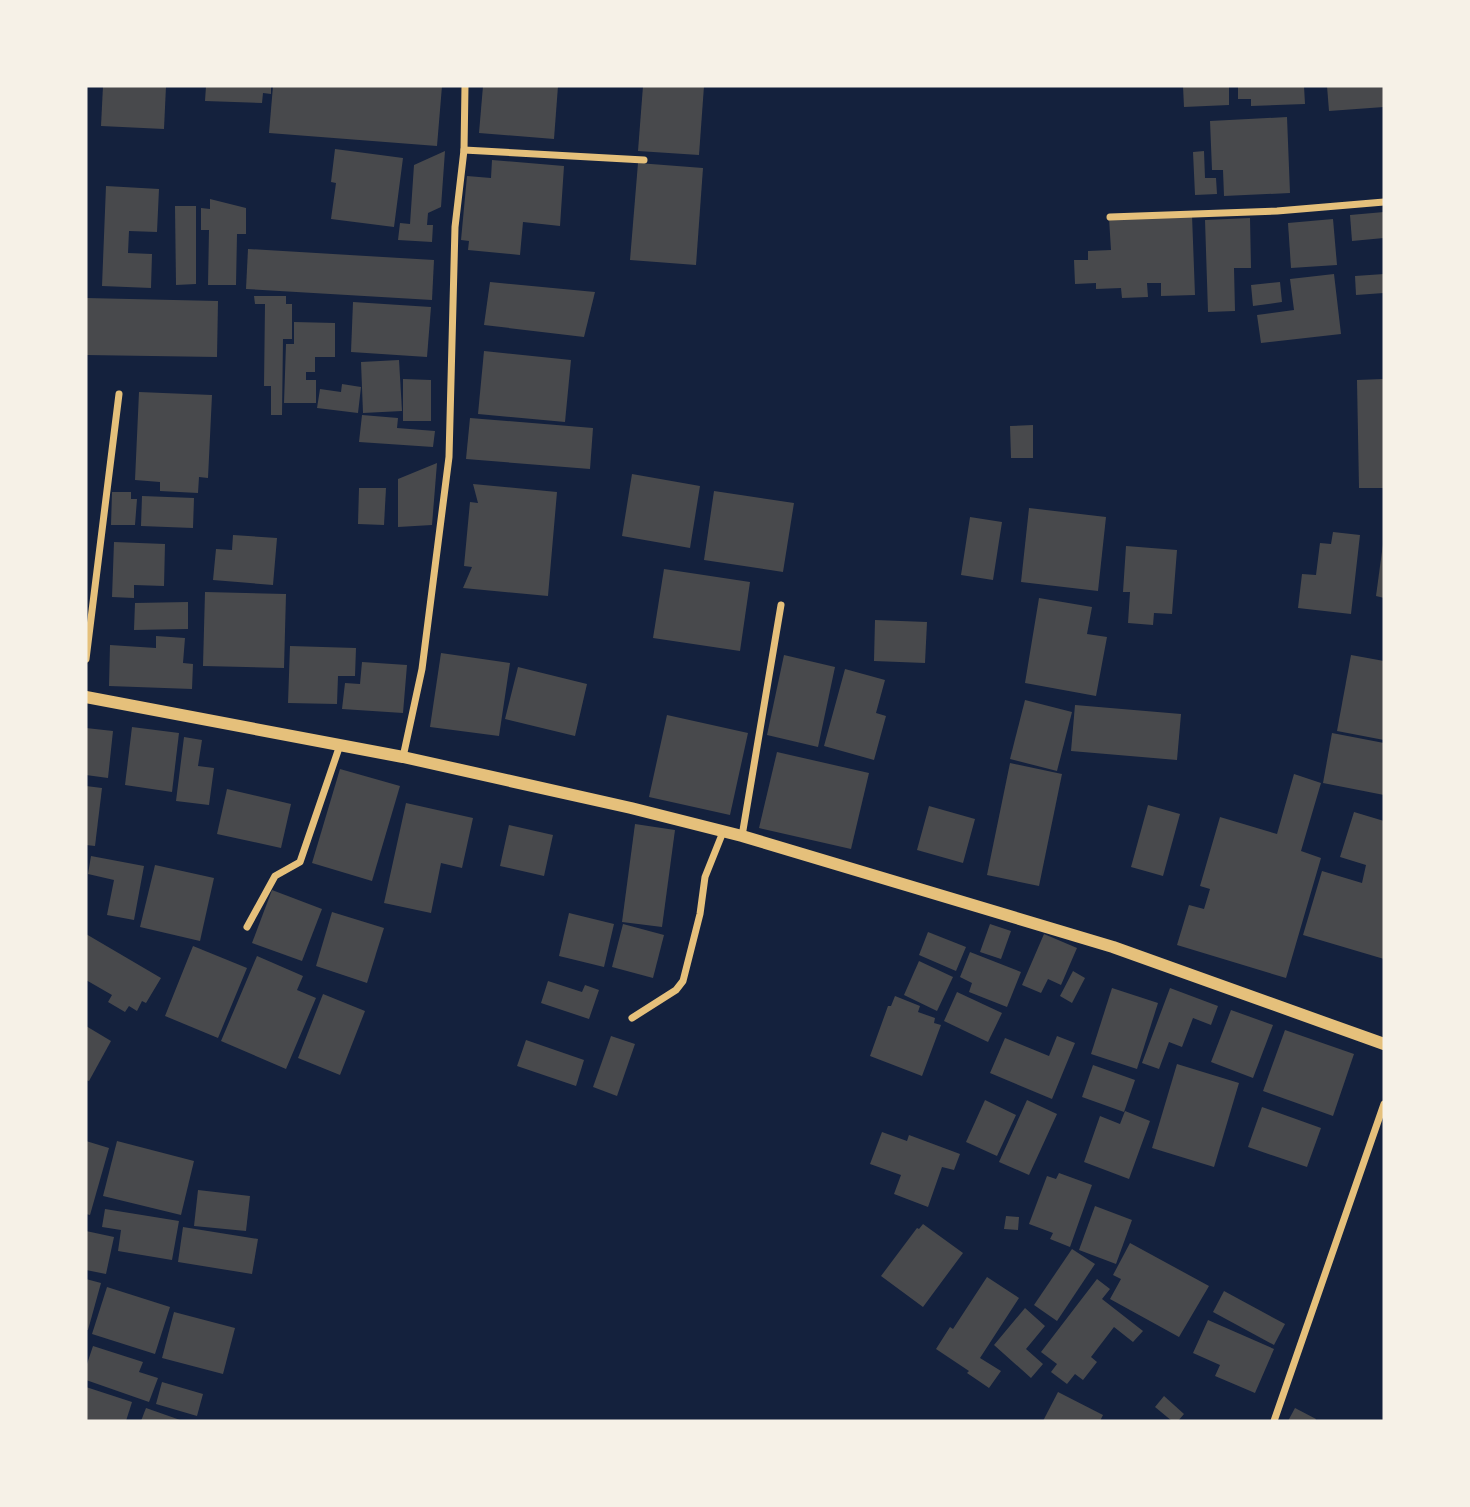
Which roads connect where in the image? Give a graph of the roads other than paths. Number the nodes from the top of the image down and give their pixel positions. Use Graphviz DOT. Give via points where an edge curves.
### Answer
graph roads {
  1 [pos="465,86"];
  2 [pos="464,150"];
  3 [pos="644,160"];
  4 [pos="1384,202"];
  5 [pos="1110,217"];
  6 [pos="119,394"];
  7 [pos="781,605"];
  8 [pos="86,659"];
  9 [pos="86,697"];
  10 [pos="341,744"];
  11 [pos="403,757"];
  12 [pos="723,832"];
  13 [pos="742,836"];
  14 [pos="247,927"];
  15 [pos="632,1018"];
  16 [pos="1384,1044"];
  17 [pos="1384,1104"];
  18 [pos="1273,1421"];
  1 -- 2 [label="street"];
  2 -- 3 [label="street"];
  2 -- 11 [label="street" via="455,228 449,457 422,670"];
  4 -- 5 [label="street"];
  6 -- 8 [label="street"];
  7 -- 13 [label="street"];
  9 -- 10 [label="street"];
  10 -- 11 [label="street"];
  10 -- 14 [label="street" via="300,862 275,876"];
  11 -- 12 [label="street"];
  12 -- 13 [label="street"];
  12 -- 15 [label="street" via="705,877 682,981 676,990"];
  13 -- 16 [label="street" via="1113,947"];
  17 -- 18 [label="street"];
}
